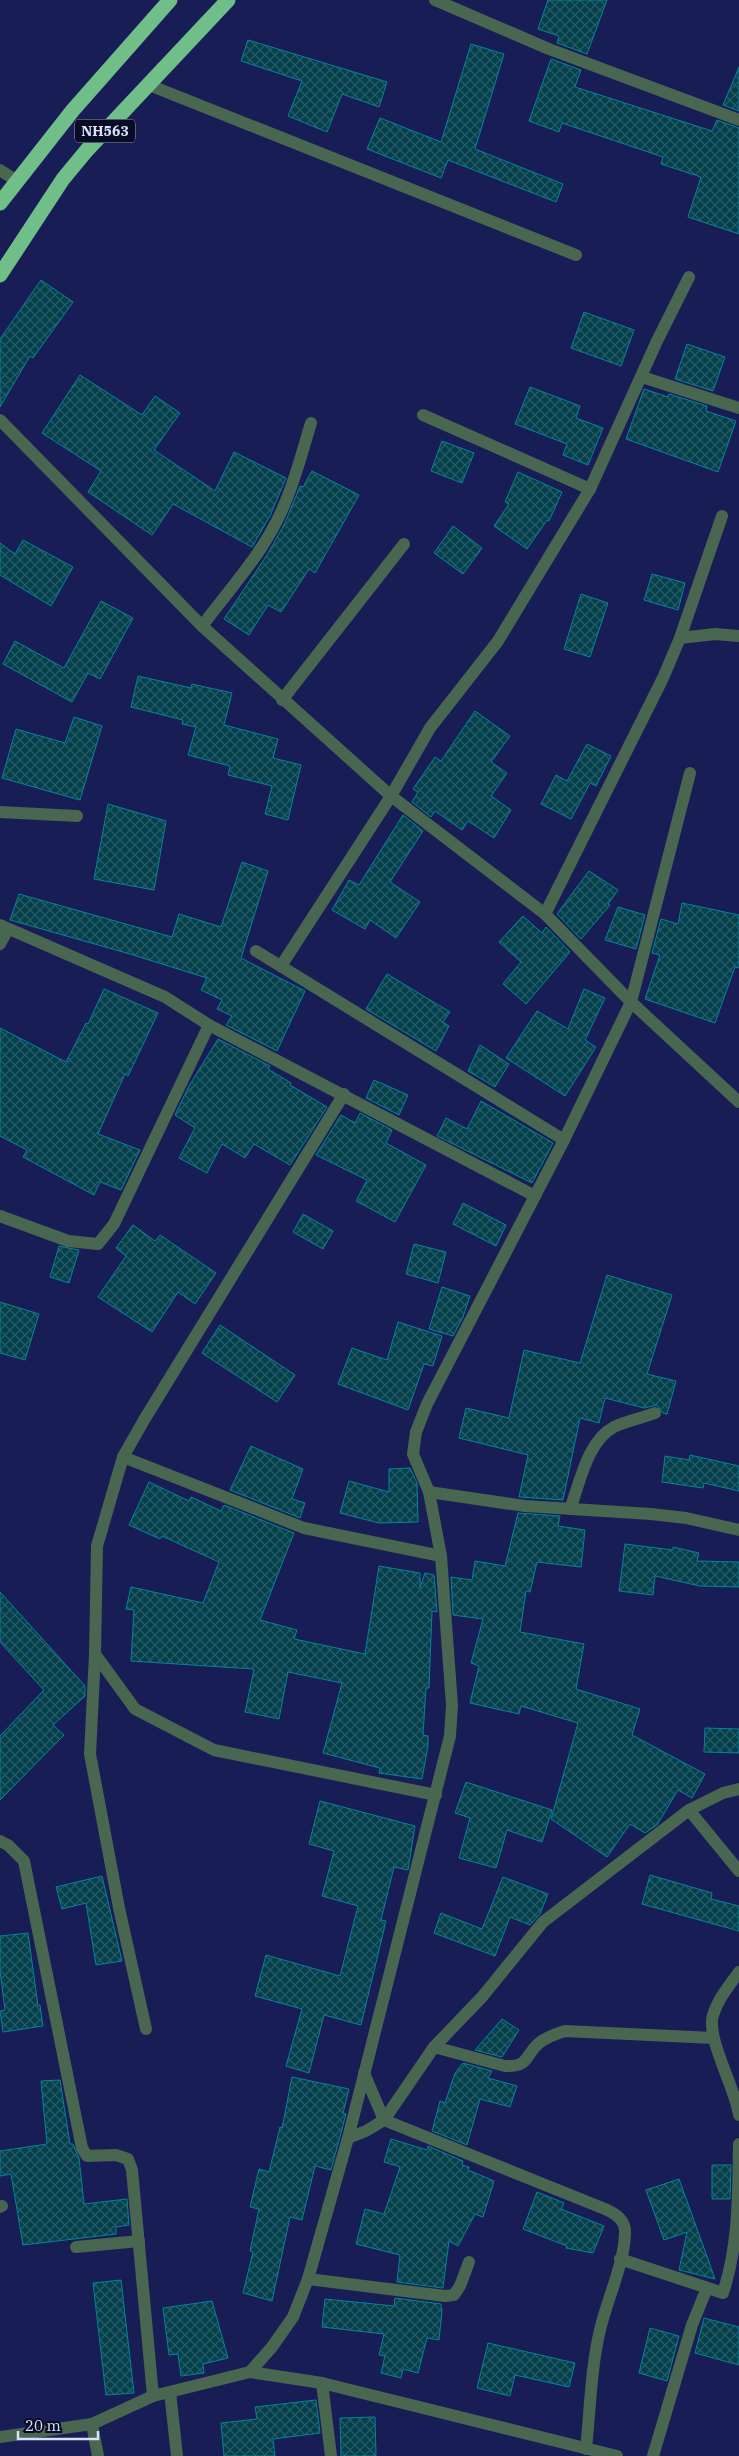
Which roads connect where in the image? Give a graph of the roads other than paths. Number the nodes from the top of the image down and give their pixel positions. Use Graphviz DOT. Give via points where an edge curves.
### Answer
graph roads {
  1 [pos="170,0"];
  2 [pos="228,0"];
  3 [pos="435,0"];
  4 [pos="149,85"];
  5 [pos="739,120"];
  6 [pos="0,170"];
  7 [pos="17,181"];
  8 [pos="0,203"];
  9 [pos="576,255"];
  10 [pos="0,275"];
  11 [pos="689,277"];
  12 [pos="642,377"];
  13 [pos="739,408"];
  14 [pos="423,415"];
  15 [pos="0,420"];
  16 [pos="311,423"];
  17 [pos="590,489"];
  18 [pos="722,516"];
  19 [pos="404,544"];
  20 [pos="202,626"];
  21 [pos="739,636"];
  22 [pos="680,638"];
  23 [pos="282,700"];
  24 [pos="690,773"];
  25 [pos="391,796"];
  26 [pos="0,812"];
  27 [pos="77,816"];
  28 [pos="545,914"];
  29 [pos="4,927"];
  30 [pos="0,944"];
  31 [pos="256,951"];
  32 [pos="281,966"];
  33 [pos="631,1002"];
  34 [pos="210,1025"];
  35 [pos="344,1094"];
  36 [pos="737,1095"];
  37 [pos="564,1140"];
  38 [pos="535,1196"];
  39 [pos="0,1216"];
  40 [pos="655,1413"];
  41 [pos="123,1457"];
  42 [pos="429,1492"];
  43 [pos="570,1509"];
  44 [pos="739,1530"];
  45 [pos="441,1556"];
  46 [pos="95,1654"];
  47 [pos="739,1789"];
  48 [pos="436,1795"];
  49 [pos="689,1810"];
  50 [pos="0,1841"];
  51 [pos="739,1871"];
  52 [pos="739,1972"];
  53 [pos="146,2028"];
  54 [pos="713,2038"];
  55 [pos="434,2046"];
  56 [pos="364,2073"];
  57 [pos="739,2115"];
  58 [pos="384,2120"];
  59 [pos="348,2138"];
  60 [pos="739,2144"];
  61 [pos="139,2241"];
  62 [pos="76,2247"];
  63 [pos="620,2259"];
  64 [pos="469,2262"];
  65 [pos="735,2271"];
  66 [pos="308,2279"];
  67 [pos="707,2288"];
  68 [pos="250,2372"];
  69 [pos="322,2382"];
  70 [pos="170,2392"];
  71 [pos="153,2396"];
  72 [pos="92,2424"];
  73 [pos="0,2436"];
  74 [pos="586,2449"];
  75 [pos="98,2456"];
  76 [pos="177,2456"];
  77 [pos="331,2456"];
  78 [pos="617,2456"];
  79 [pos="653,2456"];
  1 -- 7 [label="highway, NH563" via="73,110"];
  2 -- 4 [label="highway, NH563"];
  3 -- 5 [label="street" via="549,49"];
  4 -- 9 [label="street"];
  4 -- 10 [label="highway, NH563" via="63,179"];
  6 -- 7 [label="street"];
  7 -- 8 [label="highway, NH563"];
  11 -- 12 [label="street"];
  12 -- 13 [label="street"];
  12 -- 17 [label="street"];
  14 -- 17 [label="street"];
  15 -- 20 [label="street"];
  16 -- 20 [label="street" via="276,522 258,552"];
  17 -- 25 [label="street" via="498,641 430,728"];
  18 -- 22 [label="street"];
  19 -- 23 [label="street"];
  20 -- 23 [label="street"];
  21 -- 22 [label="street" via="715,634"];
  22 -- 28 [label="street" via="664,678"];
  23 -- 25 [label="street"];
  24 -- 33 [label="street"];
  25 -- 28 [label="street"];
  25 -- 32 [label="street"];
  26 -- 27 [label="street"];
  28 -- 33 [label="street"];
  29 -- 30 [label="street"];
  29 -- 34 [label="street" via="165,997"];
  31 -- 32 [label="street"];
  32 -- 37 [label="street"];
  33 -- 36 [label="street"];
  33 -- 37 [label="street"];
  34 -- 35 [label="street"];
  34 -- 39 [label="street" via="114,1224 98,1244 68,1241"];
  35 -- 38 [label="street"];
  35 -- 41 [label="street"];
  37 -- 38 [label="street"];
  38 -- 42 [label="street" via="416,1432 413,1454"];
  40 -- 43 [label="street" via="613,1428 602,1438 591,1452"];
  41 -- 45 [label="street" via="275,1519"];
  41 -- 46 [label="street" via="97,1546"];
  42 -- 43 [label="street" via="493,1503"];
  42 -- 45 [label="street"];
  43 -- 44 [label="street" via="686,1518"];
  45 -- 48 [label="street" via="452,1705 450,1736"];
  46 -- 48 [label="street" via="135,1710 214,1750"];
  46 -- 53 [label="street" via="90,1754"];
  47 -- 49 [label="street" via="723,1793"];
  48 -- 56 [label="street"];
  49 -- 51 [label="street"];
  49 -- 55 [label="street" via="543,1922 482,1998"];
  50 -- 61 [label="street" via="24,1861 82,2148 87,2156 116,2155 128,2159 132,2170"];
  52 -- 54 [label="street" via="721,1997 713,2017"];
  54 -- 55 [label="street" via="565,2031 538,2044 525,2062 517,2067"];
  54 -- 57 [label="street" via="730,2080"];
  55 -- 58 [label="street"];
  56 -- 58 [label="street"];
  56 -- 59 [label="street"];
  58 -- 59 [label="street"];
  58 -- 63 [label="street" via="616,2215 624,2224 625,2234"];
  59 -- 66 [label="street"];
  60 -- 65 [label="street"];
  61 -- 62 [label="street"];
  61 -- 71 [label="street"];
  63 -- 67 [label="street"];
  63 -- 74 [label="street" via="599,2334"];
  64 -- 66 [label="street" via="454,2295 445,2296"];
  65 -- 67 [label="street" via="723,2293"];
  66 -- 68 [label="street" via="293,2317"];
  67 -- 79 [label="street" via="692,2325"];
  68 -- 69 [label="street"];
  68 -- 70 [label="street"];
  69 -- 74 [label="street"];
  69 -- 77 [label="street"];
  70 -- 71 [label="street"];
  70 -- 76 [label="street"];
  71 -- 72 [label="street"];
  72 -- 73 [label="street"];
  72 -- 75 [label="street"];
  74 -- 78 [label="street"];
}
